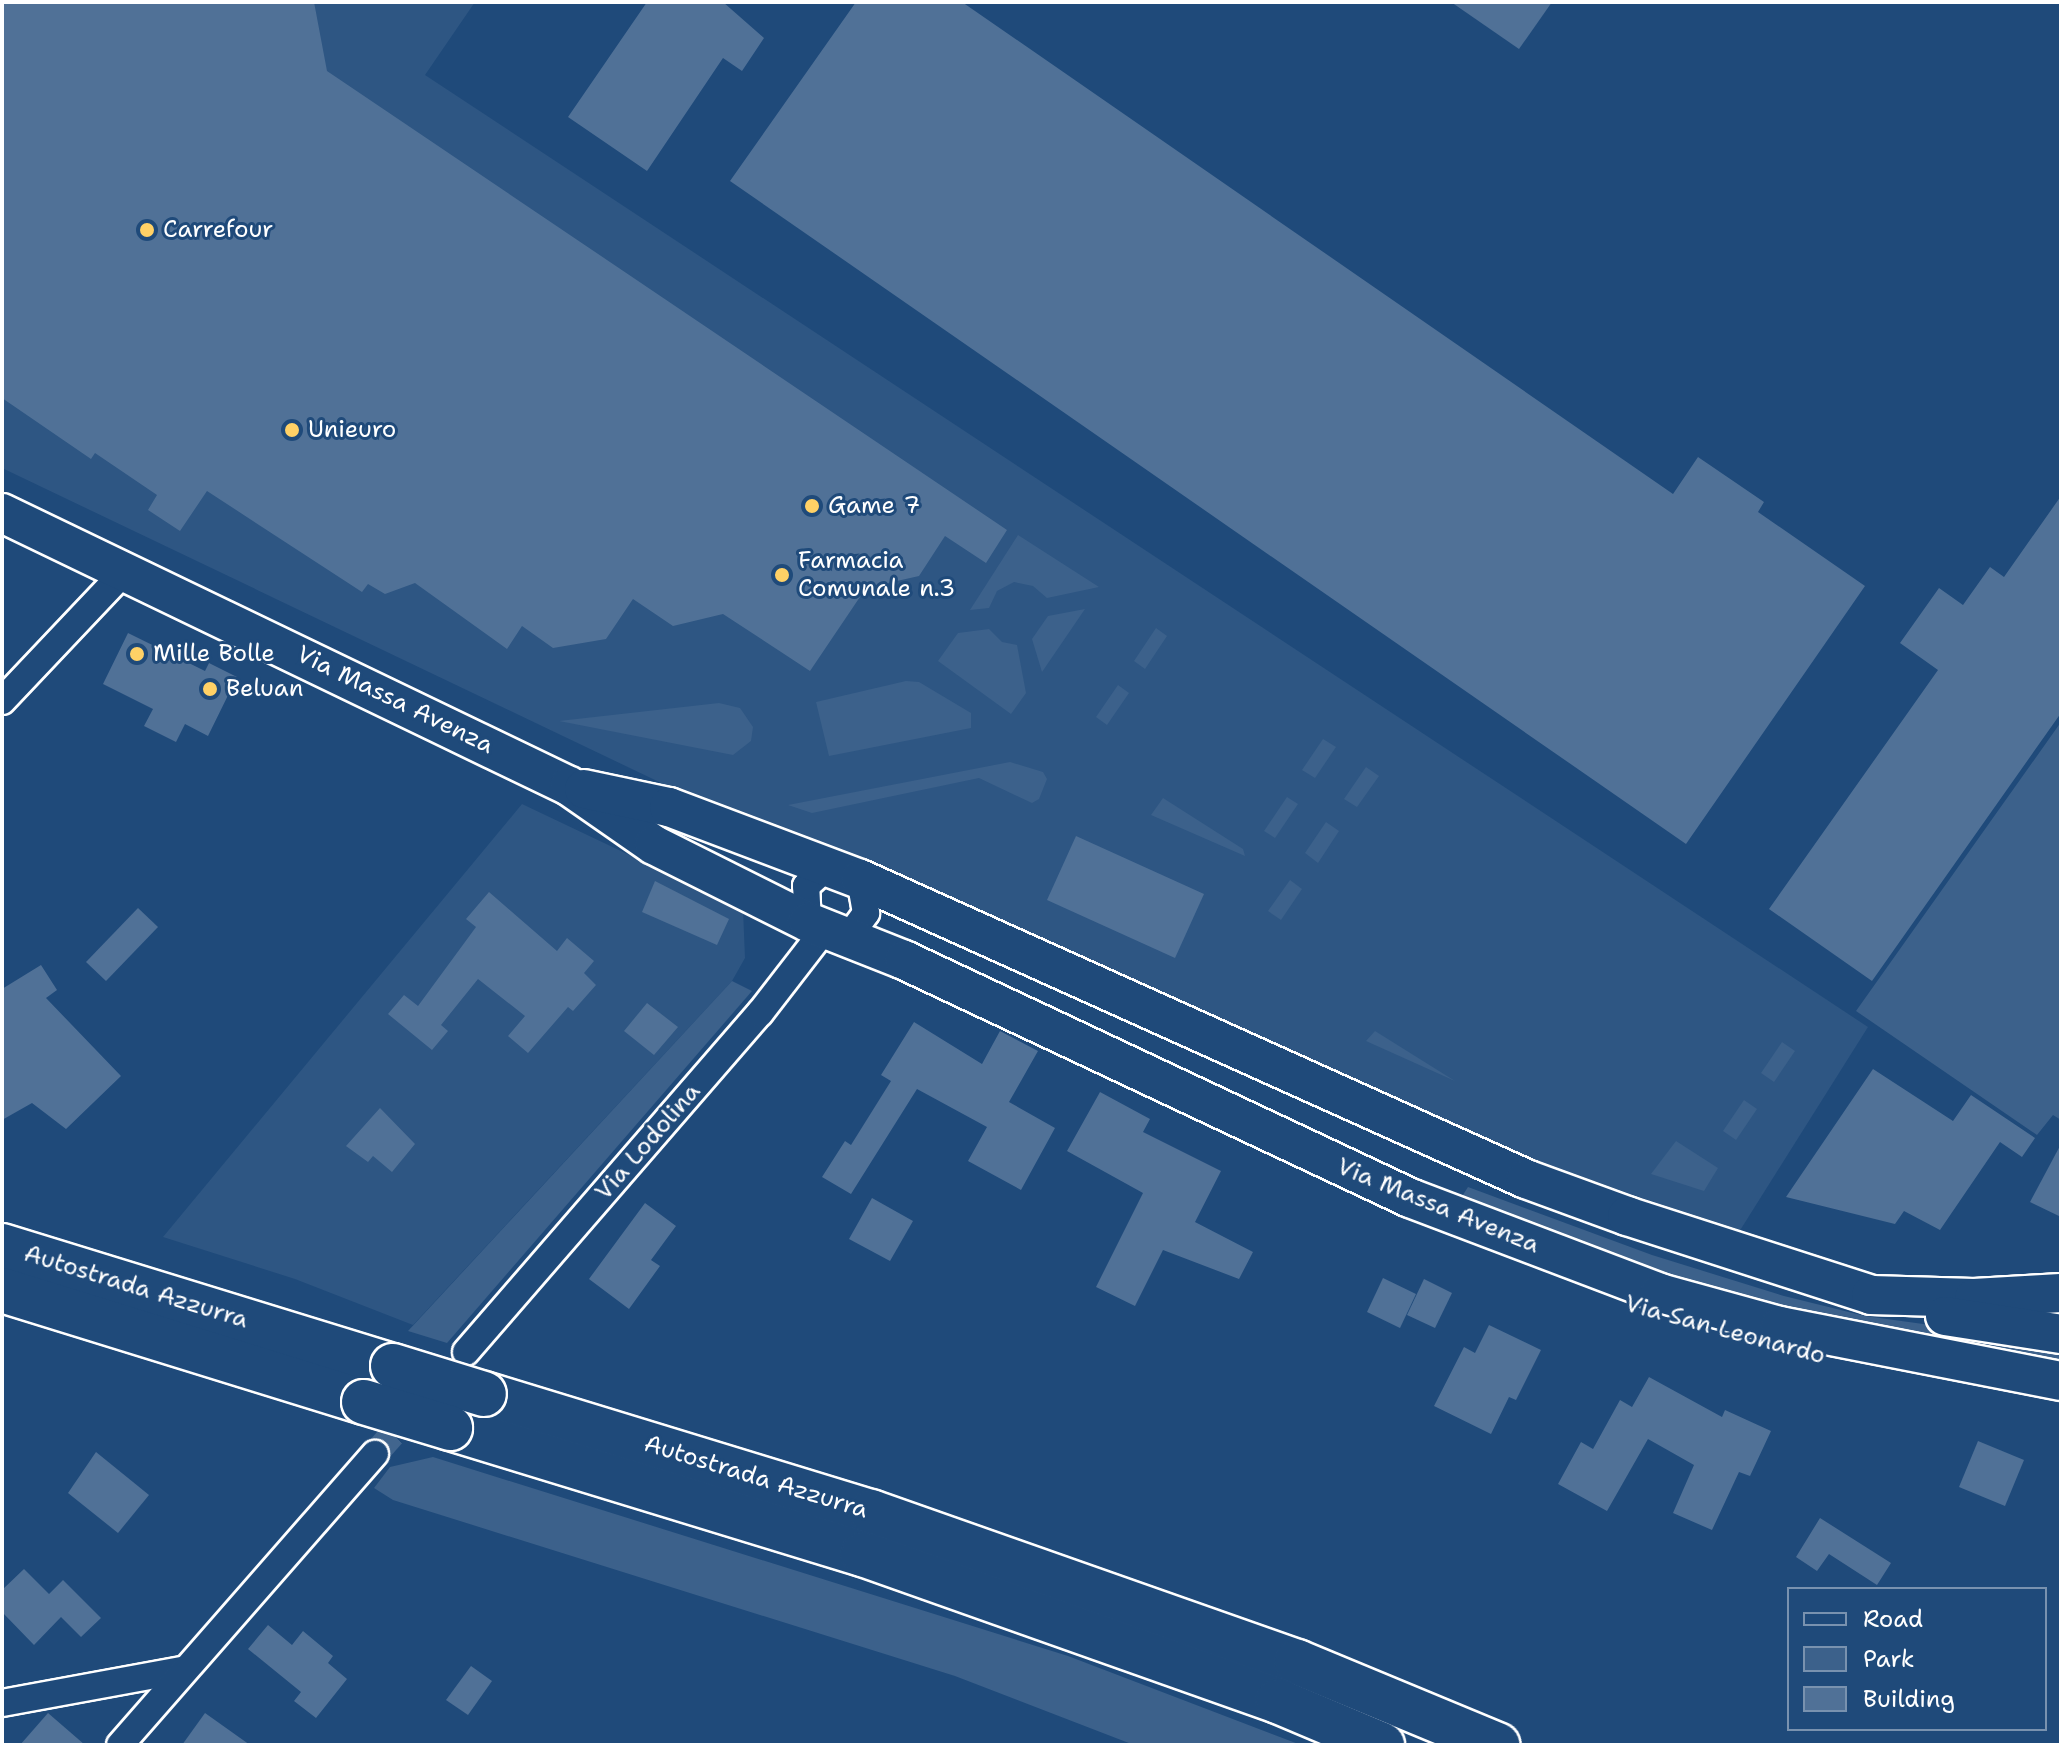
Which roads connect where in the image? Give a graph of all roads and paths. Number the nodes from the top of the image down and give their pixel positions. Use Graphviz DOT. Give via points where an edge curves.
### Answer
graph roads {
  1 [pos="2,513"];
  2 [pos="126,570"];
  3 [pos="2,701"];
  4 [pos="569,786"];
  5 [pos="844,873"];
  6 [pos="827,930"];
  7 [pos="1410,1198"];
  8 [pos="2,1246"];
  9 [pos="2,1290"];
  10 [pos="2061,1293"];
  11 [pos="1871,1295"];
  12 [pos="2061,1334"];
  13 [pos="466,1352"];
  14 [pos="2061,1381"];
  15 [pos="2061,1405"];
  16 [pos="375,1454"];
  17 [pos="182,1670"];
  18 [pos="2,1703"];
  19 [pos="120,1745"];
  20 [pos="1382,1745"];
  21 [pos="1497,1745"];
  1 -- 2 [label="main road, Via Massa Avenza"];
  2 -- 3 [label="street"];
  2 -- 4 [label="main road, Via Massa Avenza"];
  4 -- 5 [label="main road, Via Massa Avenza" via="669,807"];
  4 -- 6 [label="main road, Via Massa Avenza" via="654,845"];
  5 -- 6 [label="street" via="866,913"];
  5 -- 6 [label="street" via="806,886"];
  5 -- 11 [label="main road, Via Massa Avenza" via="1526,1179"];
  6 -- 7 [label="main road, Via Massa Avenza"];
  6 -- 13 [label="street, Via Lodolina"];
  7 -- 14 [label="main road, Via Massa Avenza" via="1660,1293 1780,1326"];
  7 -- 15 [label="main road, Via San Leonardo" via="1492,1252 1643,1312 1775,1348"];
  8 -- 21 [label="highway, Autostrada Azzurra, bridge" via="871,1512 1297,1662"];
  9 -- 20 [label="highway, Autostrada Azzurra, bridge" via="863,1554 1278,1701"];
  10 -- 11 [label="main road, Via Massa Avenza" via="1974,1298"];
  11 -- 12 [label="main road" via="1928,1313"];
  16 -- 17 [label="street"];
  17 -- 18 [label="street"];
  17 -- 19 [label="street"];
}
